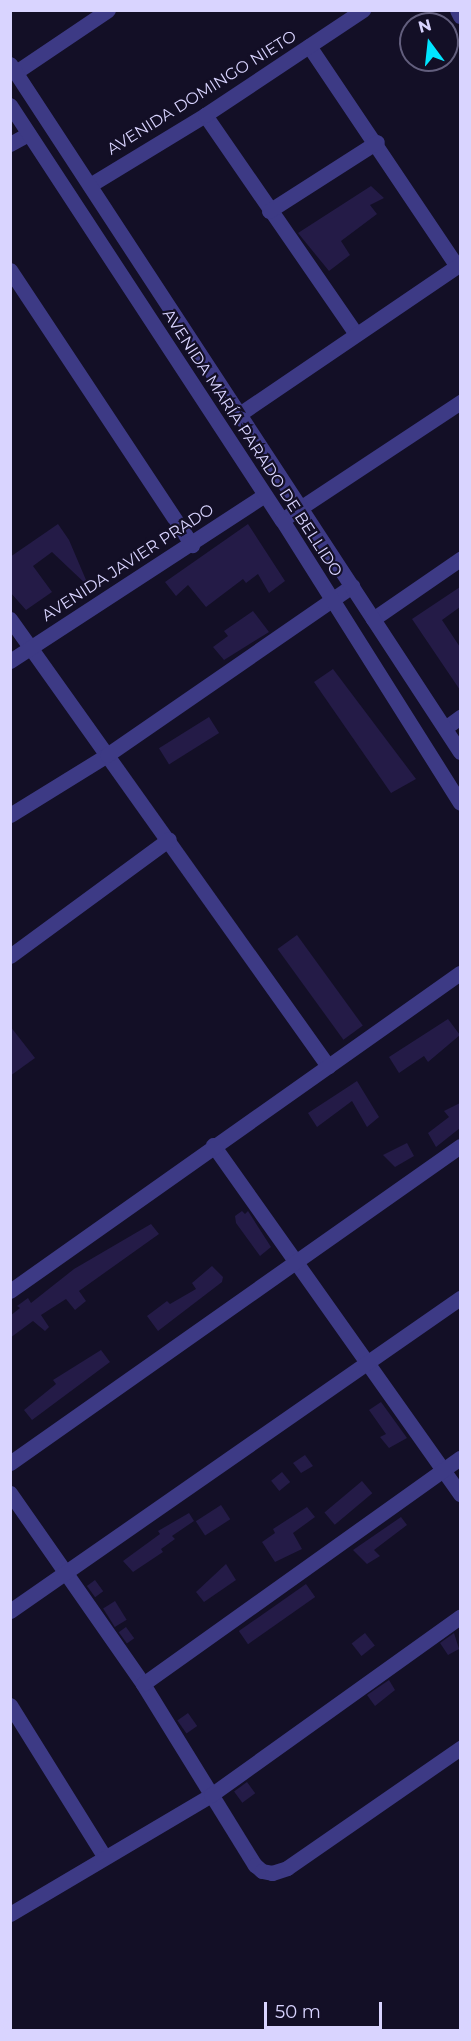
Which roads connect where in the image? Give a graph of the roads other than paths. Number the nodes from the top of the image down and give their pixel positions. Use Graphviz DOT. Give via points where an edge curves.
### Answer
graph roads {
  1 [pos="108,10"];
  2 [pos="363,10"];
  3 [pos="457,10"];
  4 [pos="460,16"];
  5 [pos="309,46"];
  6 [pos="13,68"];
  7 [pos="10,105"];
  8 [pos="205,115"];
  9 [pos="28,134"];
  10 [pos="377,142"];
  11 [pos="10,144"];
  12 [pos="90,185"];
  13 [pos="269,211"];
  14 [pos="459,265"];
  15 [pos="10,270"];
  16 [pos="356,334"];
  17 [pos="460,402"];
  18 [pos="241,413"];
  19 [pos="265,495"];
  20 [pos="302,508"];
  21 [pos="282,520"];
  22 [pos="192,545"];
  23 [pos="460,559"];
  24 [pos="352,585"];
  25 [pos="333,599"];
  26 [pos="10,619"];
  27 [pos="373,619"];
  28 [pos="30,647"];
  29 [pos="10,660"];
  30 [pos="460,717"];
  31 [pos="445,728"];
  32 [pos="460,752"];
  33 [pos="107,755"];
  34 [pos="460,803"];
  35 [pos="10,816"];
  36 [pos="169,839"];
  37 [pos="10,956"];
  38 [pos="460,973"];
  39 [pos="328,1065"];
  40 [pos="213,1145"];
  41 [pos="460,1146"];
  42 [pos="298,1262"];
  43 [pos="10,1291"];
  44 [pos="460,1299"];
  45 [pos="367,1362"];
  46 [pos="460,1458"];
  47 [pos="10,1463"];
  48 [pos="443,1470"];
  49 [pos="10,1493"];
  50 [pos="460,1494"];
  51 [pos="63,1573"];
  52 [pos="10,1611"];
  53 [pos="460,1617"];
  54 [pos="143,1684"];
  55 [pos="10,1705"];
  56 [pos="460,1748"];
  57 [pos="211,1795"];
  58 [pos="104,1856"];
  59 [pos="10,1914"];
  1 -- 6 [label="street"];
  2 -- 5 [label="street, AVENIDA DOMINGO NIETO"];
  3 -- 4 [label="street"];
  5 -- 8 [label="street, AVENIDA DOMINGO NIETO"];
  5 -- 10 [label="street"];
  6 -- 12 [label="street, AVENIDA MARÍA PARADO DE BELLIDO"];
  7 -- 9 [label="street, AVENIDA MARÍA PARADO DE BELLIDO"];
  8 -- 12 [label="street, AVENIDA DOMINGO NIETO"];
  8 -- 13 [label="street"];
  9 -- 11 [label="street"];
  9 -- 19 [label="street, AVENIDA MARÍA PARADO DE BELLIDO"];
  10 -- 13 [label="street"];
  10 -- 14 [label="street"];
  12 -- 18 [label="street, AVENIDA MARÍA PARADO DE BELLIDO"];
  13 -- 16 [label="street"];
  14 -- 16 [label="street"];
  15 -- 22 [label="street"];
  16 -- 18 [label="street"];
  17 -- 20 [label="street"];
  18 -- 20 [label="street, AVENIDA MARÍA PARADO DE BELLIDO"];
  19 -- 21 [label="street, AVENIDA MARÍA PARADO DE BELLIDO"];
  19 -- 22 [label="street, AVENIDA JAVIER PRADO"];
  20 -- 21 [label="street"];
  20 -- 24 [label="street, AVENIDA MARÍA PARADO DE BELLIDO"];
  21 -- 25 [label="street, AVENIDA MARÍA PARADO DE BELLIDO"];
  22 -- 28 [label="street, AVENIDA JAVIER PRADO"];
  23 -- 27 [label="street"];
  24 -- 25 [label="street"];
  24 -- 27 [label="street, AVENIDA MARÍA PARADO DE BELLIDO"];
  25 -- 33 [label="street"];
  25 -- 34 [label="street, AVENIDA MARÍA PARADO DE BELLIDO"];
  26 -- 28 [label="street"];
  27 -- 31 [label="street, AVENIDA MARÍA PARADO DE BELLIDO"];
  28 -- 29 [label="street, AVENIDA JAVIER PRADO"];
  28 -- 33 [label="street"];
  30 -- 31 [label="street"];
  31 -- 32 [label="street, AVENIDA MARÍA PARADO DE BELLIDO"];
  33 -- 35 [label="street"];
  33 -- 36 [label="street"];
  36 -- 37 [label="street"];
  36 -- 39 [label="street"];
  38 -- 39 [label="street"];
  39 -- 40 [label="street"];
  40 -- 42 [label="street"];
  40 -- 43 [label="street"];
  41 -- 42 [label="street"];
  42 -- 45 [label="street"];
  42 -- 47 [label="street"];
  44 -- 45 [label="street"];
  45 -- 48 [label="street"];
  45 -- 51 [label="street"];
  46 -- 48 [label="street"];
  48 -- 50 [label="street"];
  48 -- 54 [label="street"];
  49 -- 51 [label="street"];
  51 -- 52 [label="street"];
  51 -- 54 [label="street"];
  53 -- 57 [label="street"];
  54 -- 57 [label="street"];
  55 -- 58 [label="street"];
  56 -- 57 [label="street" via="287,1868 272,1873 255,1866"];
  57 -- 58 [label="street"];
  58 -- 59 [label="street"];
}
